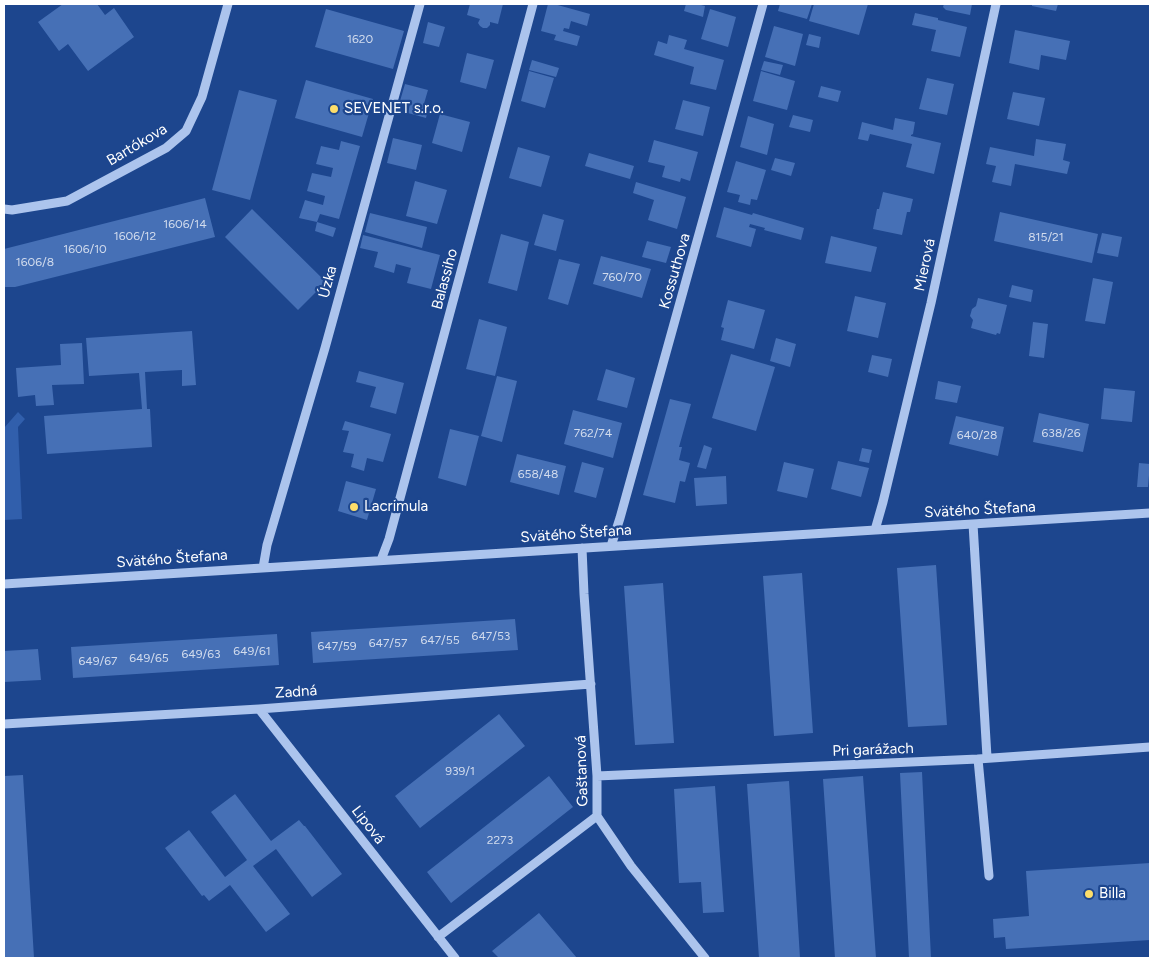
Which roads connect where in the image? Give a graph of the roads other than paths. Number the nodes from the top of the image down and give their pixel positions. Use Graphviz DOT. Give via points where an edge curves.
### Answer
graph roads {
  1 [pos="228,4"];
  2 [pos="420,4"];
  3 [pos="534,4"];
  4 [pos="763,4"];
  5 [pos="996,4"];
  6 [pos="4,209"];
  7 [pos="1150,513"];
  8 [pos="972,524"];
  9 [pos="874,530"];
  10 [pos="611,546"];
  11 [pos="582,548"];
  12 [pos="381,560"];
  13 [pos="263,568"];
  14 [pos="4,584"];
  15 [pos="591,684"];
  16 [pos="259,709"];
  17 [pos="4,724"];
  18 [pos="1150,747"];
  19 [pos="982,758"];
  20 [pos="597,776"];
  21 [pos="597,816"];
  22 [pos="988,876"];
  23 [pos="438,937"];
  24 [pos="455,958"];
  25 [pos="704,958"];
  1 -- 6 [label="street, Bartókova" via="202,97 186,131 166,148 67,201"];
  2 -- 13 [label="street, Úzka"];
  3 -- 12 [label="street, Balassiho"];
  4 -- 10 [label="street, Kossuthova"];
  5 -- 9 [label="street, Mierová" via="931,303"];
  7 -- 8 [label="street, Svätého Štefana"];
  8 -- 9 [label="street, Svätého Štefana"];
  8 -- 19 [label="street"];
  9 -- 10 [label="street, Svätého Štefana"];
  10 -- 11 [label="street, Svätého Štefana"];
  11 -- 12 [label="street, Svätého Štefana"];
  11 -- 15 [label="street, Gaštanová"];
  12 -- 13 [label="street, Svätého Štefana"];
  13 -- 14 [label="street, Svätého Štefana"];
  15 -- 16 [label="street, Zadná"];
  15 -- 20 [label="street, Gaštanová"];
  16 -- 17 [label="street, Zadná"];
  16 -- 23 [label="street, Lipová"];
  18 -- 19 [label="street, Pri garážach"];
  19 -- 20 [label="street, Pri garážach"];
  19 -- 22 [label="street"];
  20 -- 21 [label="street, Gaštanová"];
  21 -- 23 [label="street"];
  21 -- 25 [label="street, Gaštanová" via="631,866"];
  23 -- 24 [label="street, Lipová"];
}
